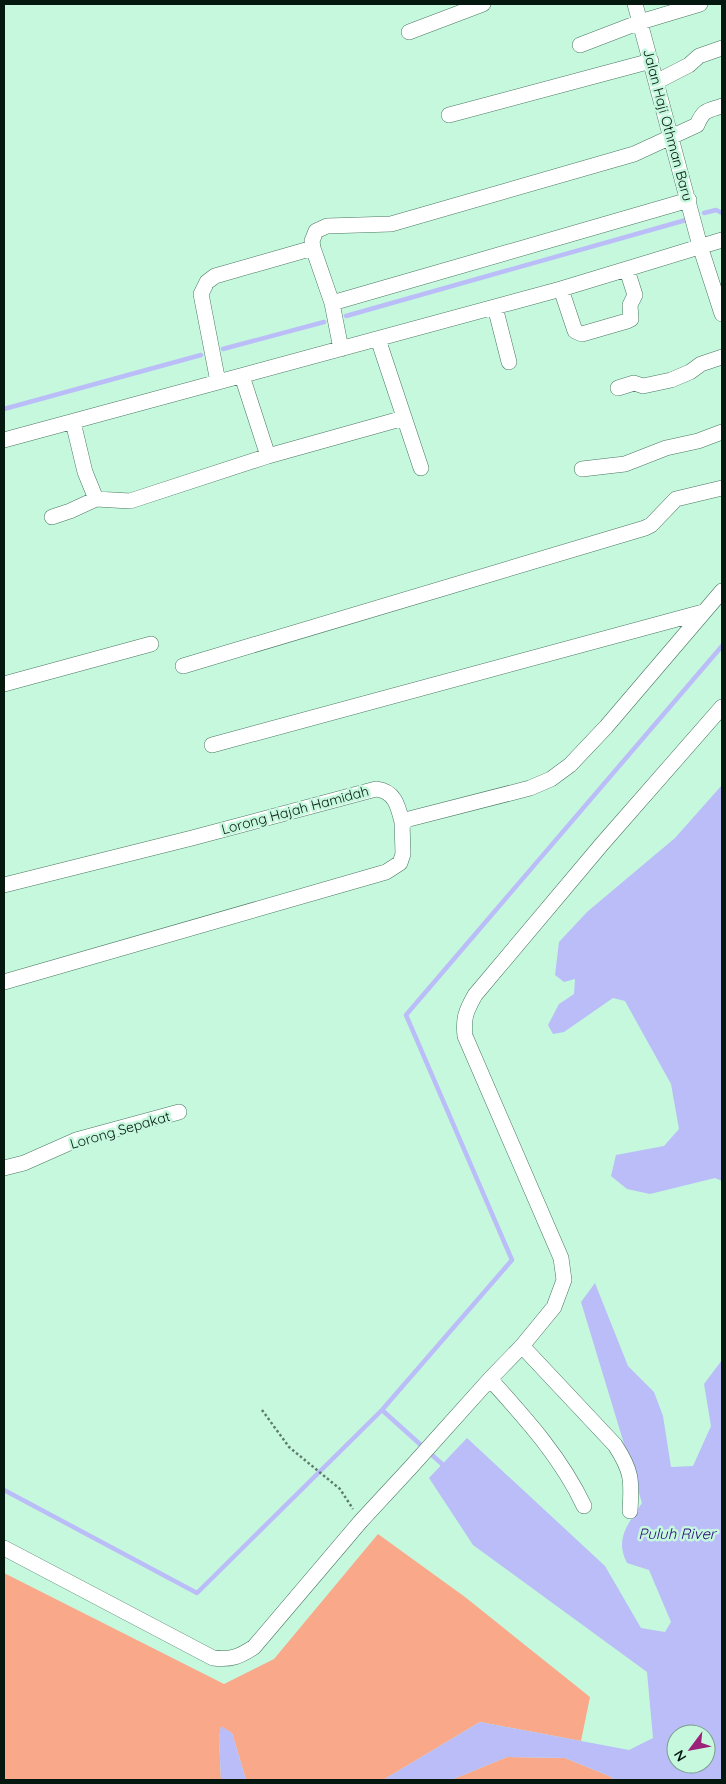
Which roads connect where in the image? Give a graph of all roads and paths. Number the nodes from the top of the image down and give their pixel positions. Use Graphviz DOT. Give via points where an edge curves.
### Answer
graph roads {
  1 [pos="483,4"];
  2 [pos="635,4"];
  3 [pos="700,4"];
  4 [pos="640,22"];
  5 [pos="409,32"];
  6 [pos="580,45"];
  7 [pos="722,48"];
  8 [pos="650,61"];
  9 [pos="656,82"];
  10 [pos="722,106"];
  11 [pos="449,115"];
  12 [pos="671,136"];
  13 [pos="688,200"];
  14 [pos="722,240"];
  15 [pos="700,246"];
  16 [pos="313,248"];
  17 [pos="627,270"];
  18 [pos="561,290"];
  19 [pos="332,303"];
  20 [pos="495,307"];
  21 [pos="722,314"];
  22 [pos="378,339"];
  23 [pos="342,349"];
  24 [pos="722,357"];
  25 [pos="509,362"];
  26 [pos="242,376"];
  27 [pos="218,382"];
  28 [pos="618,388"];
  29 [pos="404,418"];
  30 [pos="73,422"];
  31 [pos="722,432"];
  32 [pos="4,440"];
  33 [pos="268,456"];
  34 [pos="421,468"];
  35 [pos="582,469"];
  36 [pos="722,488"];
  37 [pos="96,499"];
  38 [pos="52,517"];
  39 [pos="722,591"];
  40 [pos="703,612"];
  41 [pos="151,644"];
  42 [pos="183,666"];
  43 [pos="4,684"];
  44 [pos="722,706"];
  45 [pos="212,745"];
  46 [pos="402,822"];
  47 [pos="4,885"];
  48 [pos="4,982"];
  49 [pos="179,1112"];
  50 [pos="4,1168"];
  51 [pos="522,1346"];
  52 [pos="490,1379"];
  53 [pos="262,1410"];
  54 [pos="584,1506"];
  55 [pos="630,1510"];
  56 [pos="361,1521"];
  57 [pos="4,1548"];
  1 -- 5 [label="street"];
  2 -- 4 [label="street, Jalan Haji Othman Baru"];
  3 -- 4 [label="street"];
  4 -- 6 [label="street"];
  4 -- 8 [label="street, Jalan Haji Othman Baru"];
  7 -- 9 [label="street" via="699,56 690,65"];
  8 -- 9 [label="street, Jalan Haji Othman Baru"];
  8 -- 11 [label="street"];
  9 -- 12 [label="street, Jalan Haji Othman Baru"];
  10 -- 12 [label="street" via="705,111 697,124"];
  12 -- 13 [label="street, Jalan Haji Othman Baru"];
  12 -- 16 [label="street" via="634,154 391,224 327,226 316,231"];
  13 -- 15 [label="street, Jalan Haji Othman Baru"];
  13 -- 19 [label="street"];
  14 -- 15 [label="street"];
  15 -- 17 [label="street"];
  15 -- 21 [label="street, Jalan Haji Othman Baru"];
  16 -- 19 [label="street"];
  16 -- 27 [label="street" via="215,276 207,282 201,294"];
  17 -- 18 [label="street"];
  17 -- 18 [label="street" via="635,295 627,321 582,334 575,331"];
  18 -- 20 [label="street"];
  19 -- 23 [label="street"];
  20 -- 22 [label="street"];
  20 -- 25 [label="street"];
  22 -- 23 [label="street"];
  22 -- 29 [label="street"];
  23 -- 26 [label="street"];
  24 -- 28 [label="street" via="671,380 643,386 634,383"];
  26 -- 27 [label="street"];
  26 -- 33 [label="street"];
  27 -- 30 [label="street"];
  29 -- 33 [label="street"];
  29 -- 34 [label="street"];
  30 -- 32 [label="street"];
  30 -- 37 [label="street" via="85,472"];
  31 -- 35 [label="street" via="625,464"];
  33 -- 37 [label="street" via="130,501"];
  36 -- 42 [label="street" via="676,499 645,528"];
  37 -- 38 [label="street"];
  39 -- 40 [label="street"];
  40 -- 45 [label="street"];
  40 -- 46 [label="street" via="606,727 570,765 551,779 530,788"];
  41 -- 43 [label="street"];
  44 -- 51 [label="street" via="475,995 467,1010 465,1036 561,1258 564,1280 554,1307"];
  46 -- 47 [label="street, Lorong Hajah Hamidah" via="392,794 376,789"];
  46 -- 48 [label="street" via="403,854 400,863 386,872"];
  49 -- 50 [label="street, Lorong Sepakat" via="76,1140 24,1163"];
  51 -- 52 [label="street"];
  51 -- 55 [label="street" via="615,1445 629,1469 632,1484"];
  52 -- 54 [label="street" via="538,1432 574,1485"];
  52 -- 56 [label="street"];
  53 -- 56 [label="path" via="289,1447 340,1488"];
  56 -- 57 [label="street" via="254,1647 226,1660 212,1658"];
}
